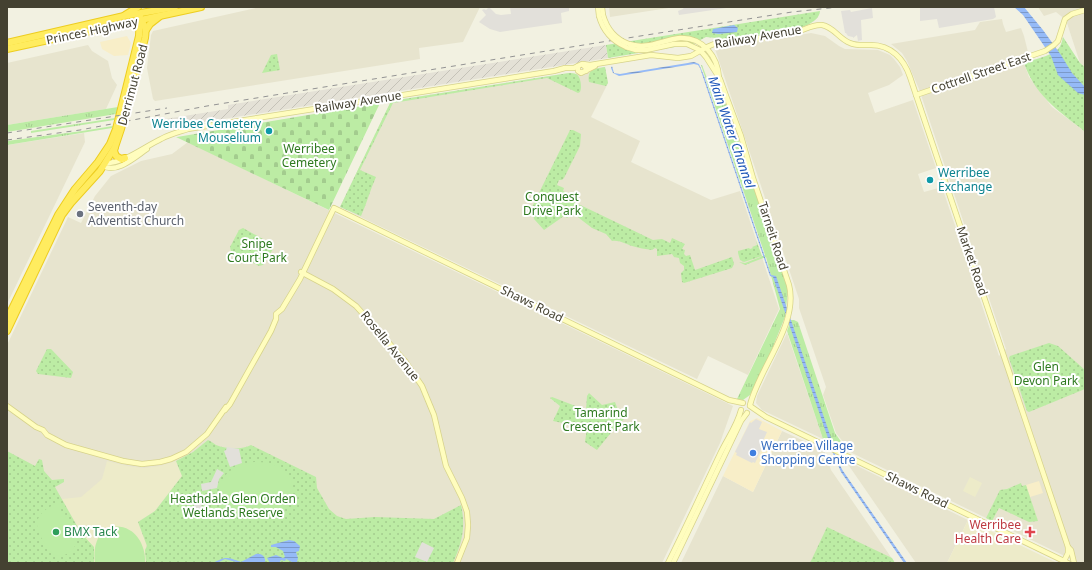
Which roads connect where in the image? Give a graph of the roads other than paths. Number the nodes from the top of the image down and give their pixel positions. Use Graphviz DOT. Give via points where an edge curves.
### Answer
graph roads {
  1 [pos="138,7"];
  2 [pos="175,7"];
  3 [pos="201,7"];
  4 [pos="598,7"];
  5 [pos="602,7"];
  6 [pos="148,9"];
  7 [pos="1085,10"];
  8 [pos="601,15"];
  9 [pos="124,16"];
  10 [pos="161,16"];
  11 [pos="140,17"];
  12 [pos="126,23"];
  13 [pos="810,27"];
  14 [pos="146,30"];
  15 [pos="139,34"];
  16 [pos="26,42"];
  17 [pos="7,43"];
  18 [pos="628,46"];
  19 [pos="707,47"];
  20 [pos="7,49"];
  21 [pos="700,50"];
  22 [pos="602,63"];
  23 [pos="581,65"];
  24 [pos="586,70"];
  25 [pos="554,71"];
  26 [pos="579,72"];
  27 [pos="720,79"];
  28 [pos="916,95"];
  29 [pos="163,138"];
  30 [pos="115,147"];
  31 [pos="125,158"];
  32 [pos="102,162"];
  33 [pos="302,272"];
  34 [pos="27,290"];
  35 [pos="20,292"];
  36 [pos="9,321"];
  37 [pos="7,331"];
  38 [pos="729,400"];
  39 [pos="747,404"];
  40 [pos="7,406"];
  41 [pos="741,409"];
  42 [pos="748,412"];
  43 [pos="766,416"];
  44 [pos="721,451"];
  45 [pos="726,454"];
  46 [pos="718,458"];
  47 [pos="723,461"];
  48 [pos="1068,547"];
  49 [pos="1066,562"];
  50 [pos="457,563"];
  51 [pos="668,563"];
  52 [pos="673,563"];
  53 [pos="1074,563"];
  1 -- 9 [label="highway"];
  2 -- 6 [label="highway, Princes Highway"];
  3 -- 10 [label="highway, Princes Highway"];
  4 -- 8 [label="street"];
  5 -- 8 [label="street"];
  6 -- 11 [label="highway, Princes Highway"];
  7 -- 28 [label="street, Cottrell Street East" via="1065,19 1054,45 1046,50"];
  8 -- 18 [label="street, bridge" via="604,29 610,36"];
  9 -- 11 [label="highway, Princes Highway"];
  9 -- 16 [label="highway, Princes Highway"];
  10 -- 11 [label="highway, Princes Highway"];
  10 -- 14 [label="highway"];
  11 -- 12 [label="highway, Princes Highway"];
  11 -- 14 [label="highway, Derrimut Road"];
  11 -- 15 [label="highway, Derrimut Road"];
  12 -- 15 [label="highway"];
  12 -- 16 [label="highway, Princes Highway"];
  13 -- 19 [label="street, Railway Avenue" via="796,32"];
  13 -- 28 [label="street, Market Road" via="822,25 832,29 848,43 878,45 891,50 906,68"];
  14 -- 30 [label="highway, Derrimut Road"];
  15 -- 32 [label="highway, Derrimut Road" via="116,129"];
  16 -- 17 [label="highway, Princes Highway"];
  16 -- 20 [label="highway, Princes Highway"];
  18 -- 19 [label="street" via="646,46 683,38"];
  18 -- 21 [label="street" via="636,50 646,50 682,44"];
  19 -- 21 [label="street, Railway Avenue"];
  19 -- 27 [label="street, Tarneit Road" via="719,71"];
  21 -- 22 [label="street, Railway Avenue" via="691,56 678,58 651,55"];
  21 -- 27 [label="street, Tarneit Road"];
  22 -- 23 [label="street, Railway Avenue"];
  22 -- 24 [label="street, Railway Avenue"];
  23 -- 24 [label="street" via="586,66"];
  23 -- 25 [label="street, Railway Avenue"];
  23 -- 26 [label="street" via="578,68"];
  24 -- 26 [label="street" via="583,73"];
  25 -- 26 [label="street, Railway Avenue"];
  25 -- 29 [label="street, Railway Avenue" via="176,132"];
  27 -- 39 [label="street, Tarneit Road" via="791,297 789,315"];
  28 -- 48 [label="street, Market Road"];
  29 -- 31 [label="street, Railway Avenue"];
  29 -- 32 [label="street, Railway Avenue" via="116,168 107,168"];
  30 -- 31 [label="highway" via="116,156"];
  30 -- 32 [label="highway, Derrimut Road"];
  31 -- 32 [label="street, Railway Avenue" via="114,162"];
  32 -- 34 [label="highway, Derrimut Road" via="65,210"];
  32 -- 35 [label="highway, Derrimut Road" via="79,183 58,214"];
  33 -- 38 [label="street, Shaws Road" via="334,208"];
  33 -- 40 [label="street" via="230,404 207,434 186,452 171,459 142,464 123,462 66,445 47,435"];
  33 -- 50 [label="street, Rosella Avenue" via="334,289 360,309 405,361 422,386 432,408 446,466 467,512 467,538"];
  34 -- 35 [label="highway" via="23,288"];
  34 -- 36 [label="highway, Derrimut Road"];
  35 -- 36 [label="highway, Derrimut Road"];
  36 -- 37 [label="highway, Derrimut Road"];
  38 -- 39 [label="street, Shaws Road"];
  38 -- 41 [label="street, Shaws Road"];
  39 -- 41 [label="street"];
  39 -- 42 [label="street" via="750,410"];
  39 -- 43 [label="street, Shaws Road"];
  41 -- 42 [label="street, Shaws Road"];
  41 -- 44 [label="street" via="737,424"];
  42 -- 43 [label="street, Shaws Road"];
  42 -- 45 [label="street" via="741,421"];
  43 -- 49 [label="street, Shaws Road"];
  44 -- 45 [label="street"];
  44 -- 46 [label="street"];
  45 -- 47 [label="street"];
  46 -- 47 [label="street"];
  46 -- 51 [label="street"];
  47 -- 52 [label="street"];
  48 -- 49 [label="street"];
  48 -- 53 [label="street, Market Road"];
}
